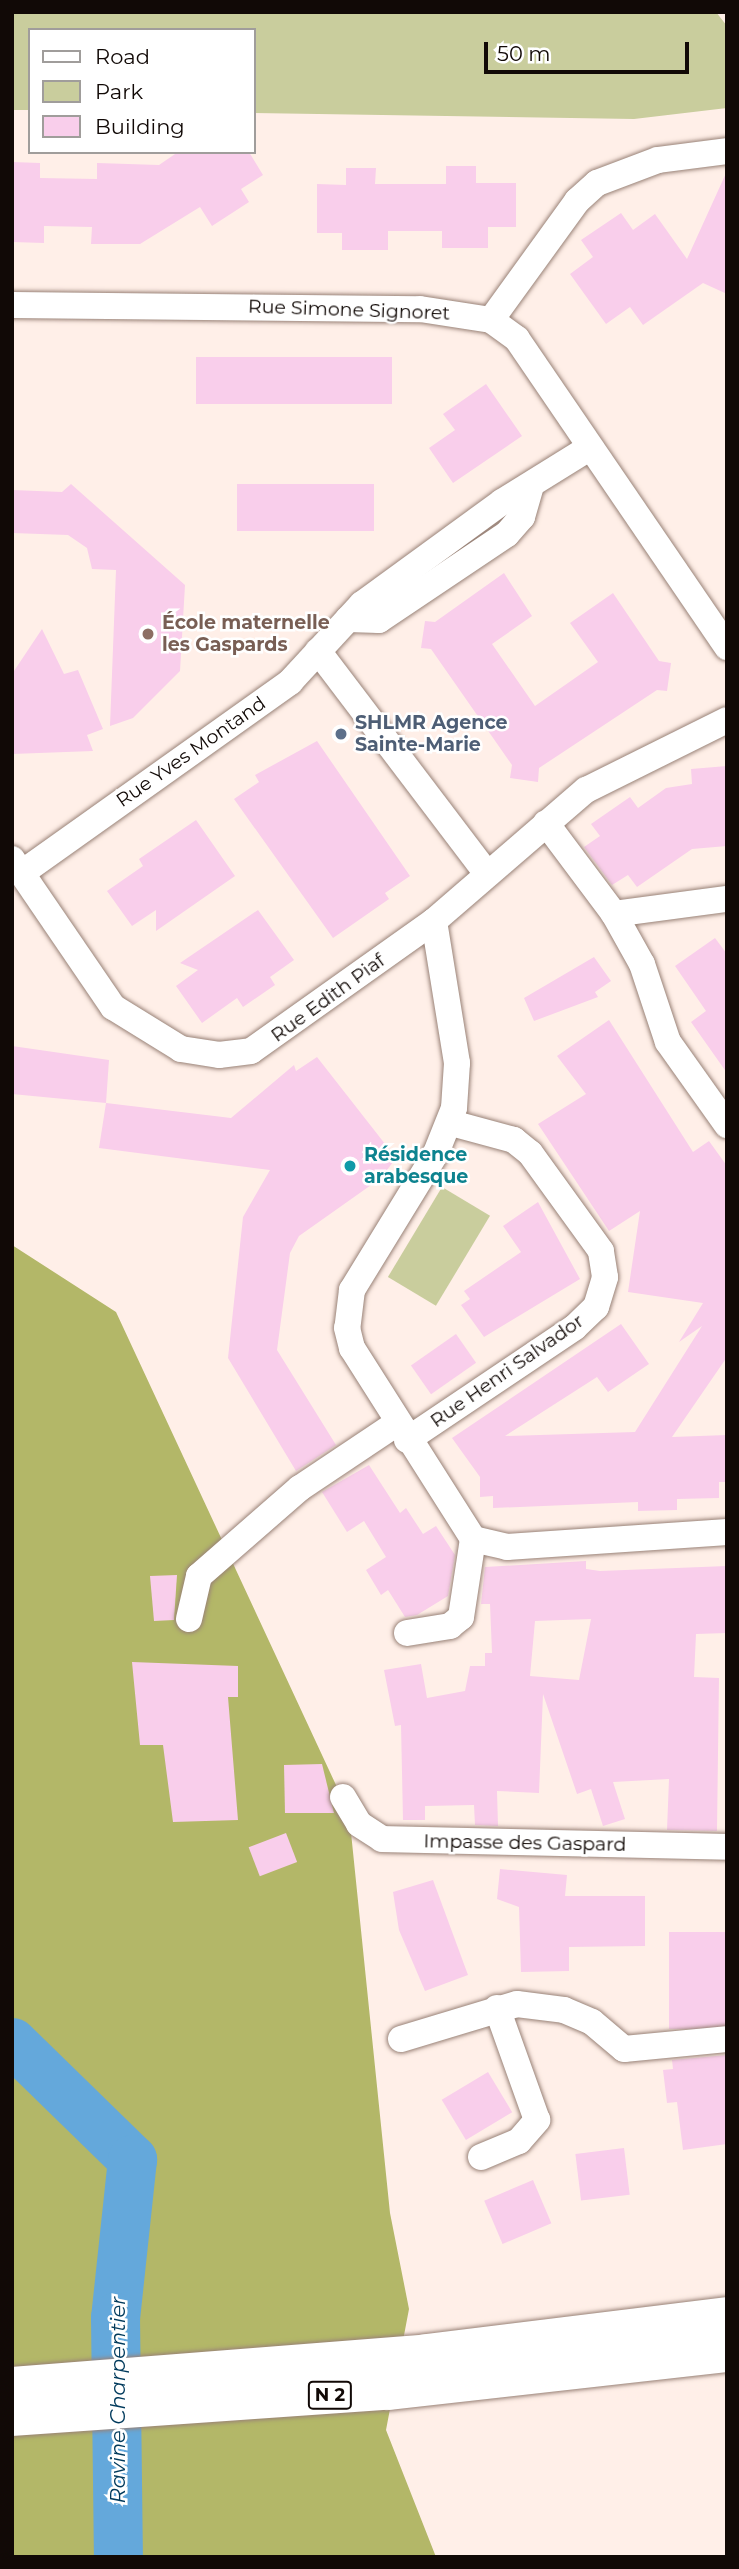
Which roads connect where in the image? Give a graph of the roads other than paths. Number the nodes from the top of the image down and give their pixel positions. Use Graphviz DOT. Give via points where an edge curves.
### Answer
graph roads {
  1 [pos="727,150"];
  2 [pos="12,305"];
  3 [pos="491,320"];
  4 [pos="589,448"];
  5 [pos="727,647"];
  6 [pos="318,651"];
  7 [pos="727,720"];
  8 [pos="546,823"];
  9 [pos="18,865"];
  10 [pos="486,872"];
  11 [pos="727,899"];
  12 [pos="614,914"];
  13 [pos="434,921"];
  14 [pos="451,1123"];
  15 [pos="727,1125"];
  16 [pos="402,1432"];
  17 [pos="727,1532"];
  18 [pos="473,1539"];
  19 [pos="189,1619"];
  20 [pos="407,1633"];
  21 [pos="344,1797"];
  22 [pos="727,1847"];
  23 [pos="497,2008"];
  24 [pos="401,2039"];
  25 [pos="727,2039"];
  26 [pos="481,2157"];
  27 [pos="727,2316"];
  28 [pos="643,2346"];
  29 [pos="727,2353"];
  30 [pos="12,2386"];
  31 [pos="12,2417"];
  1 -- 3 [label="street" via="658,160 597,183 577,201"];
  2 -- 3 [label="street, Rue Simone Signoret" via="420,309"];
  3 -- 4 [label="street, Rue Simone Signoret" via="517,339"];
  4 -- 5 [label="street, Rue Simone Signoret"];
  4 -- 6 [label="street, Rue Yves Montand" via="530,489 502,502 348,619"];
  6 -- 9 [label="street, Rue Yves Montand" via="290,682"];
  6 -- 10 [label="street"];
  7 -- 8 [label="street, Rue Edith Piaf" via="586,790"];
  8 -- 10 [label="street, Rue Edith Piaf"];
  8 -- 12 [label="street"];
  9 -- 13 [label="street, Rue Edith Piaf" via="113,1007 181,1049 219,1055 251,1051 277,1037"];
  10 -- 13 [label="street, Rue Edith Piaf"];
  11 -- 12 [label="street"];
  12 -- 15 [label="street" via="642,964 668,1042"];
  13 -- 14 [label="street" via="457,1063"];
  14 -- 16 [label="street" via="358,1280 347,1309 352,1348"];
  14 -- 16 [label="street, Rue Henri Salvador" via="514,1140 530,1153 601,1251 605,1277 596,1307 575,1327"];
  16 -- 18 [label="street"];
  16 -- 19 [label="street, Rue Henri Salvador" via="300,1488 199,1576"];
  17 -- 18 [label="street" via="507,1547"];
  18 -- 20 [label="street" via="461,1617 450,1626"];
  21 -- 22 [label="street, Impasse des Gaspard" via="359,1824 382,1839"];
  23 -- 24 [label="street"];
  23 -- 25 [label="street" via="564,2010 592,2022 624,2049"];
  23 -- 26 [label="street" via="537,2120 519,2141"];
  27 -- 28 [label="highway, N 2"];
  28 -- 29 [label="highway, N 2"];
  28 -- 30 [label="highway, N 2"];
  28 -- 31 [label="highway, N 2" via="388,2391"];
}
